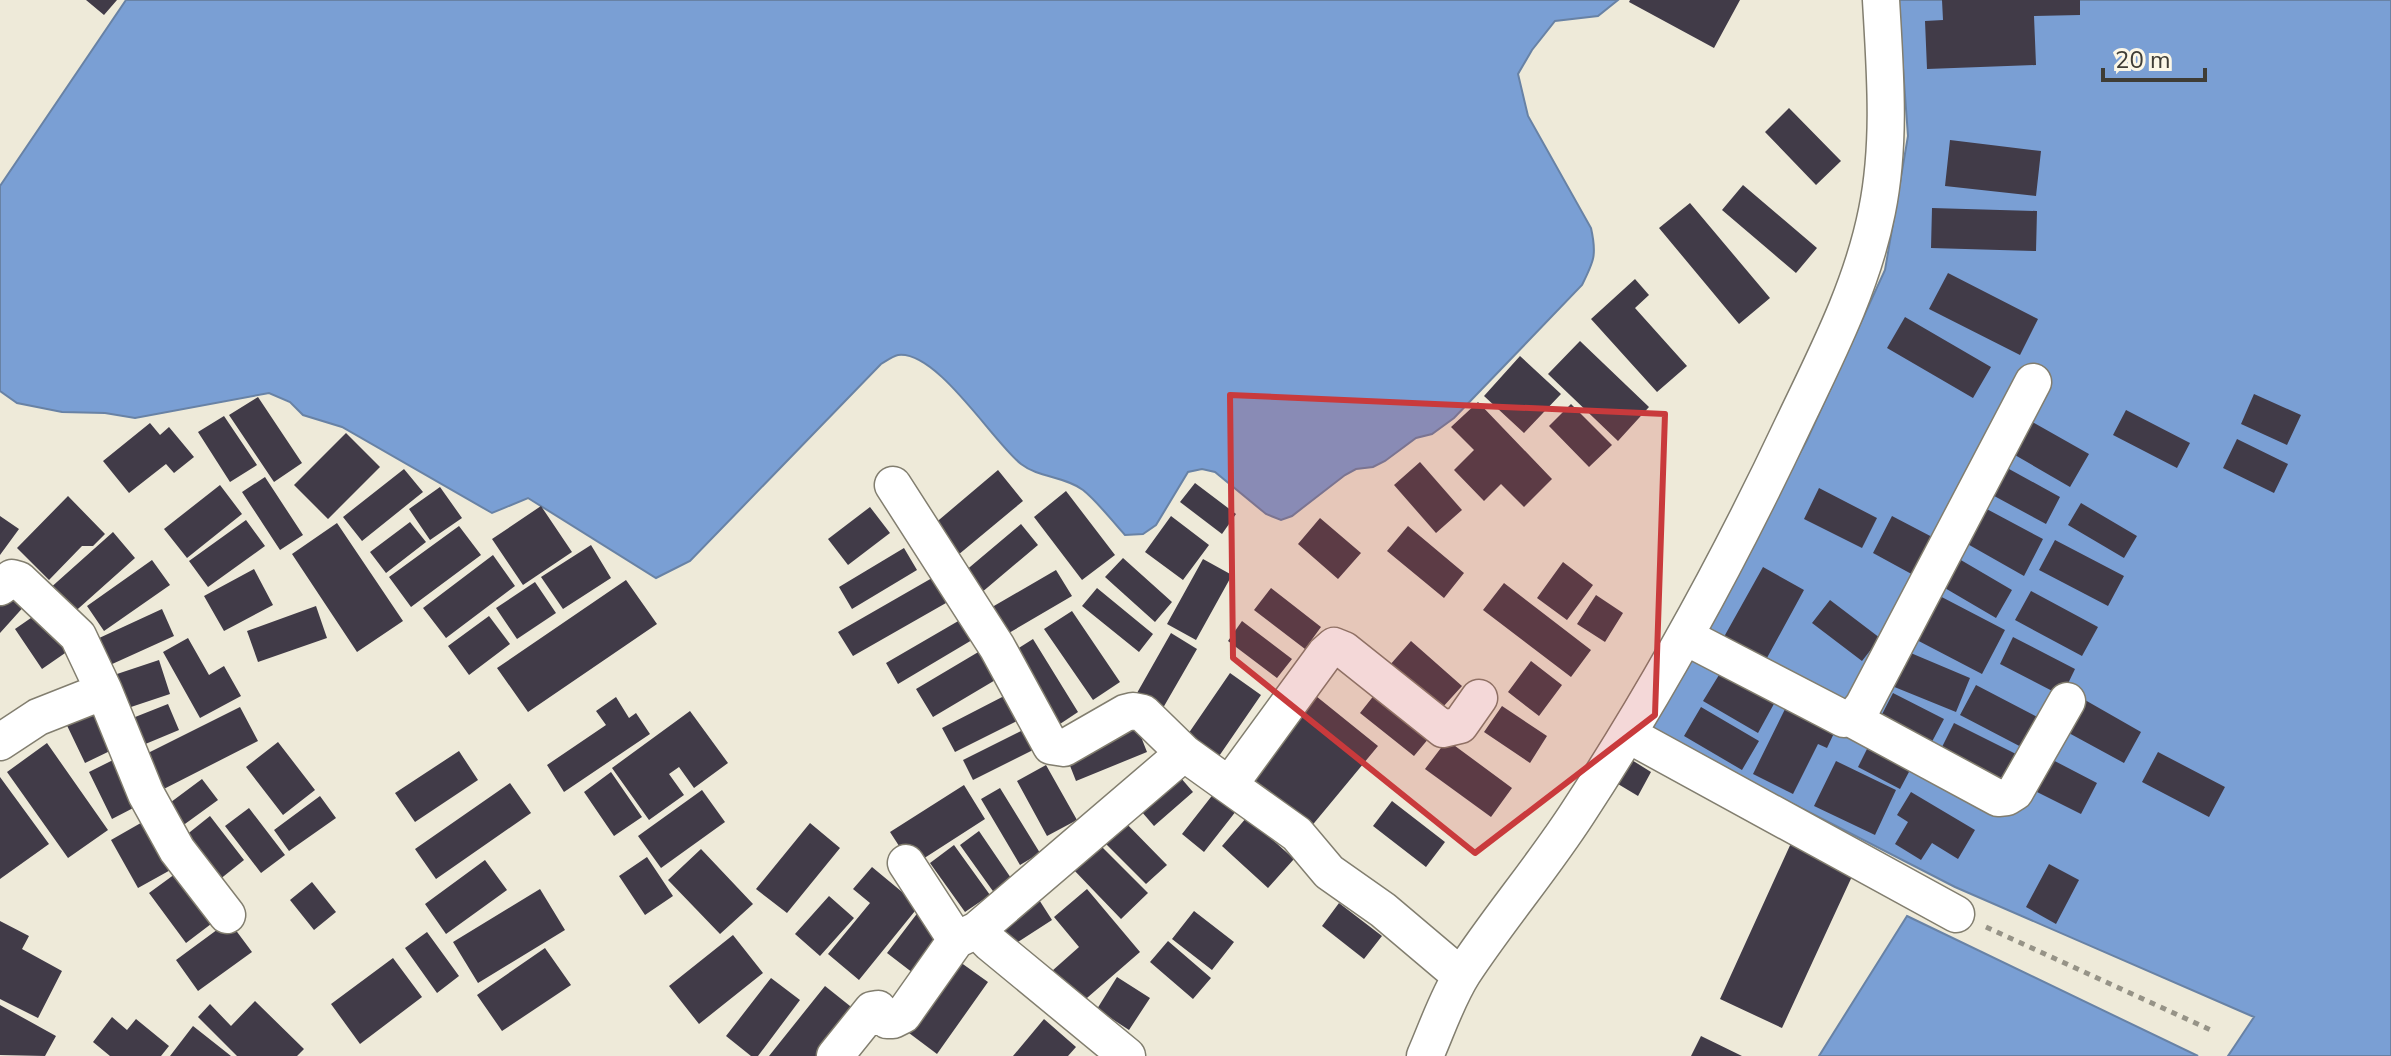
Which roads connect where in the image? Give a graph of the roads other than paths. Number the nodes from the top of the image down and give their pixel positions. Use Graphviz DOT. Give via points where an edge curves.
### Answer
graph roads {
  1 [pos="1881,0"];
  2 [pos="2033,382"];
  3 [pos="893,485"];
  4 [pos="0,587"];
  5 [pos="1686,637"];
  6 [pos="104,691"];
  7 [pos="1479,698"];
  8 [pos="2067,701"];
  9 [pos="1850,718"];
  10 [pos="1629,735"];
  11 [pos="0,742"];
  12 [pos="1184,753"];
  13 [pos="1230,784"];
  14 [pos="906,863"];
  15 [pos="1956,914"];
  16 [pos="227,915"];
  17 [pos="967,935"];
  18 [pos="1461,976"];
  19 [pos="835,1056"];
  20 [pos="1127,1056"];
  21 [pos="1425,1056"];
  1 -- 5 [label="street" via="1885,155 1862,267 1751,515"];
  2 -- 9 [label="street" via="1860,712"];
  3 -- 12 [label="street" via="997,647 1051,746 1064,748 1133,711 1143,713"];
  4 -- 6 [label="street" via="12,578 19,580 78,636"];
  5 -- 9 [label="street"];
  5 -- 10 [label="street"];
  6 -- 11 [label="street" via="38,717"];
  6 -- 16 [label="street" via="146,794 177,850"];
  7 -- 13 [label="street" via="1460,725 1443,729 1334,646"];
  8 -- 9 [label="street" via="2015,792 2003,798"];
  10 -- 15 [label="street"];
  10 -- 18 [label="street"];
  12 -- 13 [label="street"];
  12 -- 17 [label="street"];
  13 -- 18 [label="street" via="1297,834 1329,872"];
  14 -- 17 [label="street"];
  17 -- 19 [label="street" via="903,1015 887,1020 878,1009 872,1010"];
  17 -- 20 [label="street" via="990,943"];
  18 -- 21 [label="street"];
}
